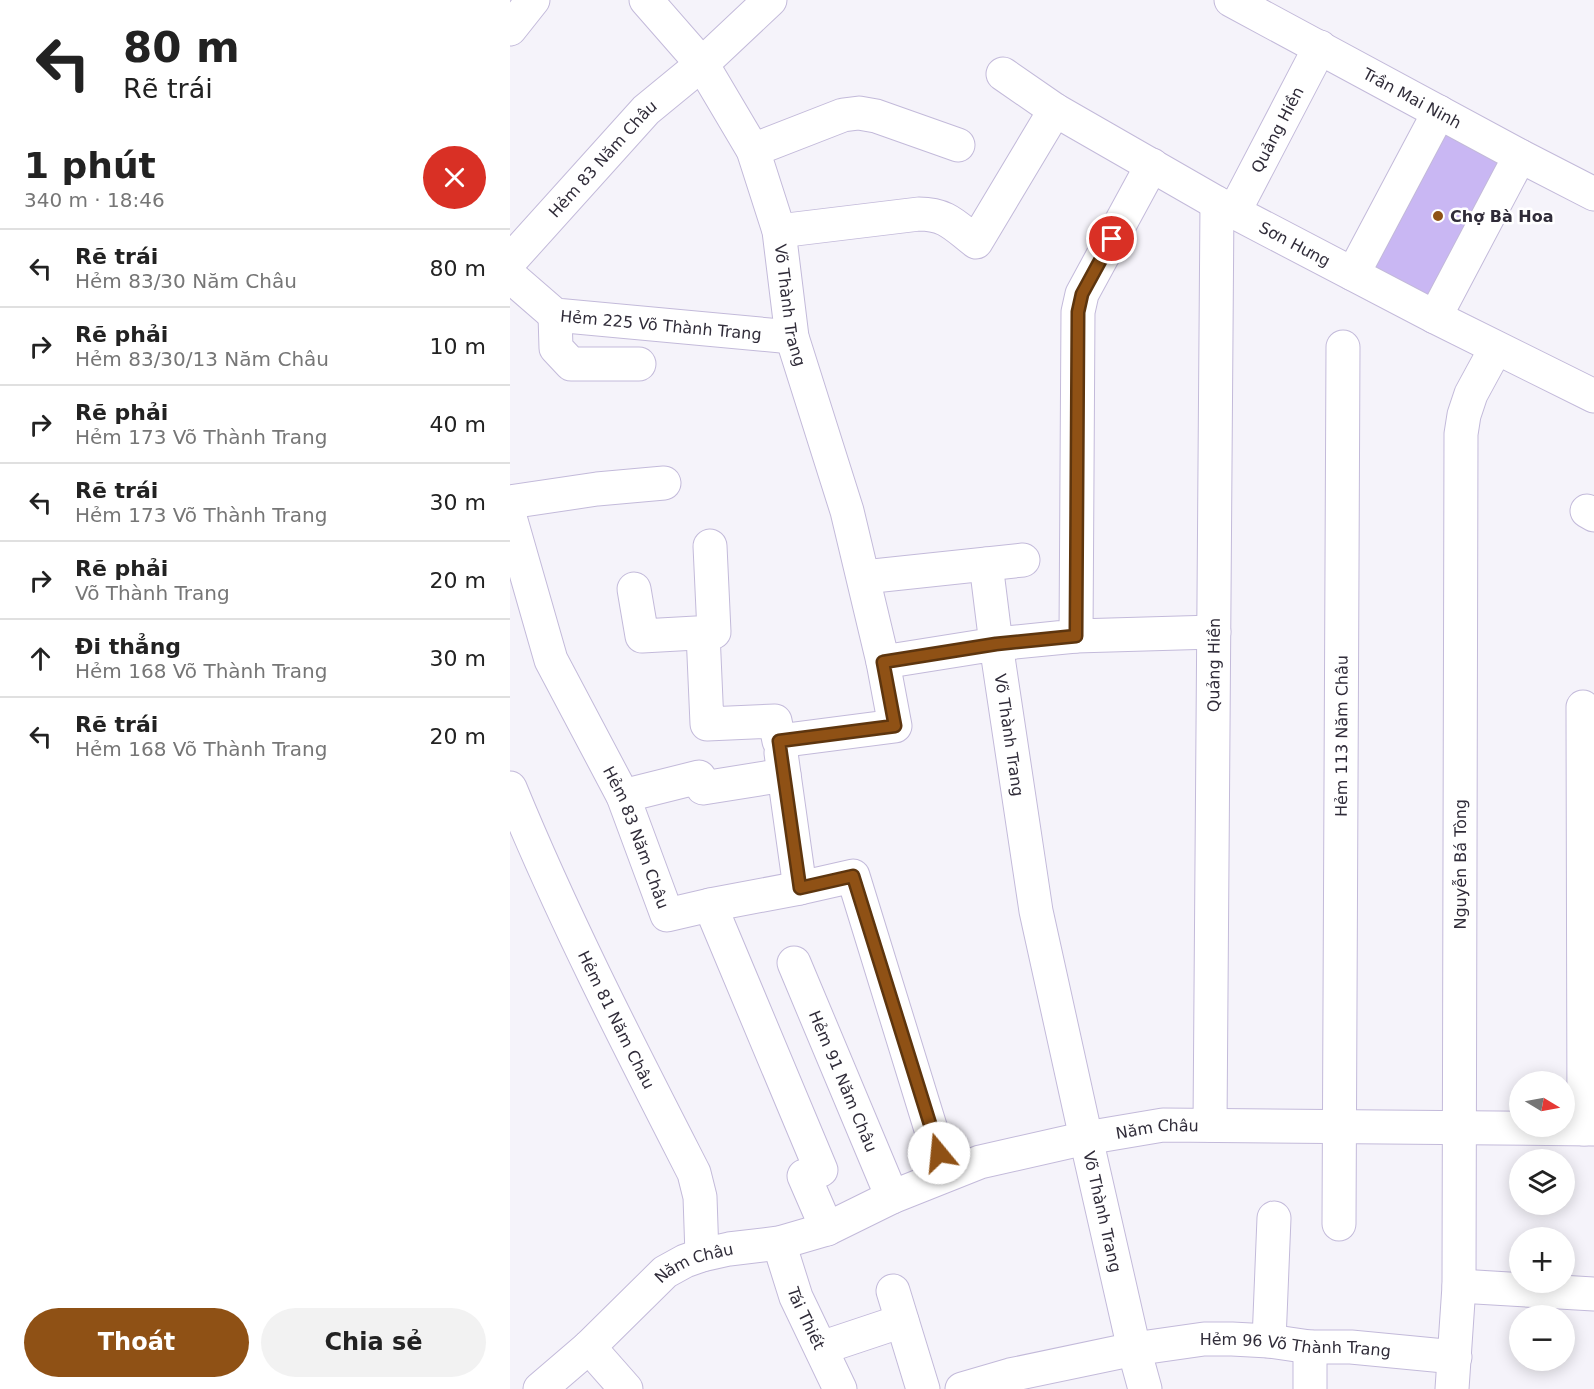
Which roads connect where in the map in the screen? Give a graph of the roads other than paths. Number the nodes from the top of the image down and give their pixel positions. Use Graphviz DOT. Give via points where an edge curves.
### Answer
graph roads {
  1 [pos="533,0"];
  2 [pos="646,0"];
  3 [pos="770,0"];
  4 [pos="1231,0"];
  5 [pos="510,29"];
  6 [pos="1320,47"];
  7 [pos="702,64"];
  8 [pos="1003,74"];
  9 [pos="1055,110"];
  10 [pos="1439,112"];
  11 [pos="958,145"];
  12 [pos="753,150"];
  13 [pos="1520,156"];
  14 [pos="1152,165"];
  15 [pos="1594,194"];
  16 [pos="1226,207"];
  17 [pos="779,231"];
  18 [pos="510,261"];
  19 [pos="1353,274"];
  20 [pos="510,276"];
  21 [pos="555,315"];
  22 [pos="1435,317"];
  23 [pos="792,337"];
  24 [pos="1343,347"];
  25 [pos="1496,348"];
  26 [pos="639,364"];
  27 [pos="1594,396"];
  28 [pos="664,483"];
  29 [pos="510,502"];
  30 [pos="510,517"];
  31 [pos="710,546"];
  32 [pos="1023,560"];
  33 [pos="986,564"];
  34 [pos="864,577"];
  35 [pos="634,589"];
  36 [pos="1214,632"];
  37 [pos="703,633"];
  38 [pos="1076,636"];
  39 [pos="996,644"];
  40 [pos="883,662"];
  41 [pos="1583,707"];
  42 [pos="779,741"];
  43 [pos="784,775"];
  44 [pos="510,788"];
  45 [pos="623,796"];
  46 [pos="800,888"];
  47 [pos="710,905"];
  48 [pos="794,963"];
  49 [pos="1210,1125"];
  50 [pos="1340,1127"];
  51 [pos="1459,1128"];
  52 [pos="1589,1129"];
  53 [pos="1086,1138"];
  54 [pos="945,1175"];
  55 [pos="892,1197"];
  56 [pos="1274,1218"];
  57 [pos="1339,1224"];
  58 [pos="826,1228"];
  59 [pos="779,1243"];
  60 [pos="702,1255"];
  61 [pos="1459,1286"];
  62 [pos="1594,1294"];
  63 [pos="1269,1341"];
  64 [pos="590,1347"];
  65 [pos="1310,1347"];
  66 [pos="821,1348"];
  67 [pos="1134,1349"];
  68 [pos="1455,1357"];
  69 [pos="540,1389"];
  70 [pos="626,1389"];
  71 [pos="840,1389"];
  72 [pos="923,1389"];
  73 [pos="962,1389"];
  74 [pos="1145,1389"];
  75 [pos="1310,1389"];
  76 [pos="1452,1389"];
  1 -- 5 [label="street"];
  2 -- 7 [label="street, Võ Thành Trang"];
  3 -- 7 [label="street, Hẻm 83 Năm Châu"];
  4 -- 6 [label="street, Trần Mai Ninh"];
  6 -- 10 [label="street, Trần Mai Ninh"];
  6 -- 16 [label="street, Quảng Hiền"];
  7 -- 12 [label="street, Võ Thành Trang"];
  7 -- 18 [label="street, Hẻm 83 Năm Châu" via="646,110"];
  8 -- 9 [label="street, Sơn Hưng"];
  9 -- 14 [label="street, Sơn Hưng"];
  9 -- 17 [label="street" via="976,242 933,214"];
  10 -- 13 [label="street, Trần Mai Ninh"];
  10 -- 19 [label="street"];
  11 -- 12 [label="street" via="859,113 843,115"];
  12 -- 17 [label="street, Võ Thành Trang"];
  13 -- 15 [label="street, Trần Mai Ninh"];
  13 -- 22 [label="street"];
  14 -- 16 [label="street, Sơn Hưng"];
  14 -- 38 [label="street" via="1082,294 1078,312"];
  16 -- 19 [label="street, Sơn Hưng"];
  16 -- 36 [label="street, Quảng Hiền"];
  17 -- 23 [label="street, Võ Thành Trang"];
  19 -- 22 [label="street, Sơn Hưng"];
  20 -- 21 [label="street, Hẻm 225 Võ Thành Trang"];
  21 -- 23 [label="street, Hẻm 225 Võ Thành Trang"];
  21 -- 26 [label="street" via="556,348 571,364"];
  22 -- 25 [label="street, Sơn Hưng"];
  23 -- 34 [label="street, Võ Thành Trang"];
  24 -- 50 [label="street, Hẻm 113 Năm Châu"];
  25 -- 27 [label="street, Sơn Hưng"];
  25 -- 51 [label="street, Nguyễn Bá Tòng" via="1471,394 1461,434"];
  28 -- 29 [label="street"];
  30 -- 45 [label="street, Hẻm 83 Năm Châu" via="551,660"];
  31 -- 37 [label="street" via="714,632"];
  32 -- 33 [label="street"];
  33 -- 34 [label="street"];
  33 -- 39 [label="street, Võ Thành Trang"];
  34 -- 40 [label="street, Võ Thành Trang"];
  35 -- 37 [label="street" via="642,636"];
  36 -- 38 [label="street"];
  36 -- 49 [label="street, Quảng Hiền"];
  37 -- 42 [label="street" via="707,724 775,721"];
  38 -- 39 [label="street"];
  39 -- 40 [label="street"];
  39 -- 53 [label="street, Võ Thành Trang" via="1036,911"];
  40 -- 42 [label="street, Võ Thành Trang" via="895,726"];
  41 -- 52 [label="street"];
  42 -- 43 [label="street"];
  43 -- 45 [label="street" via="703,788 699,777"];
  43 -- 46 [label="street"];
  44 -- 60 [label="street, Hẻm 81 Năm Châu" via="609,1007 694,1173 700,1197"];
  45 -- 47 [label="street, Hẻm 83 Năm Châu" via="667,915"];
  46 -- 47 [label="street"];
  46 -- 54 [label="street" via="853,876"];
  47 -- 58 [label="street" via="821,1170 804,1176"];
  48 -- 55 [label="street, Hẻm 91 Năm Châu"];
  49 -- 50 [label="street, Năm Châu"];
  49 -- 53 [label="street, Năm Châu" via="1163,1125"];
  50 -- 51 [label="street, Năm Châu"];
  50 -- 57 [label="street, Hẻm 113 Năm Châu"];
  51 -- 52 [label="street, Năm Châu"];
  51 -- 61 [label="street, Nguyễn Bá Tòng"];
  53 -- 54 [label="street, Năm Châu" via="980,1162"];
  53 -- 67 [label="street, Võ Thành Trang"];
  54 -- 55 [label="street, Năm Châu"];
  55 -- 58 [label="street, Năm Châu"];
  56 -- 63 [label="street"];
  58 -- 59 [label="street, Năm Châu"];
  59 -- 60 [label="street, Năm Châu"];
  59 -- 66 [label="street, Tái Thiết" via="796,1297"];
  60 -- 64 [label="street, Năm Châu" via="665,1272"];
  61 -- 62 [label="street"];
  61 -- 68 [label="street, Nguyễn Bá Tòng"];
  63 -- 65 [label="street, Hẻm 96 Võ Thành Trang"];
  63 -- 67 [label="street, Hẻm 96 Võ Thành Trang" via="1204,1339"];
  64 -- 69 [label="street, Năm Châu"];
  64 -- 70 [label="street"];
  65 -- 68 [label="street, Hẻm 96 Võ Thành Trang"];
  65 -- 75 [label="street"];
  66 -- 71 [label="street, Tái Thiết"];
  66 -- 72 [label="street" via="898,1306"];
  67 -- 73 [label="street, Hẻm 96 Võ Thành Trang"];
  67 -- 74 [label="street, Võ Thành Trang"];
  68 -- 76 [label="street, Nguyễn Bá Tòng"];
}
